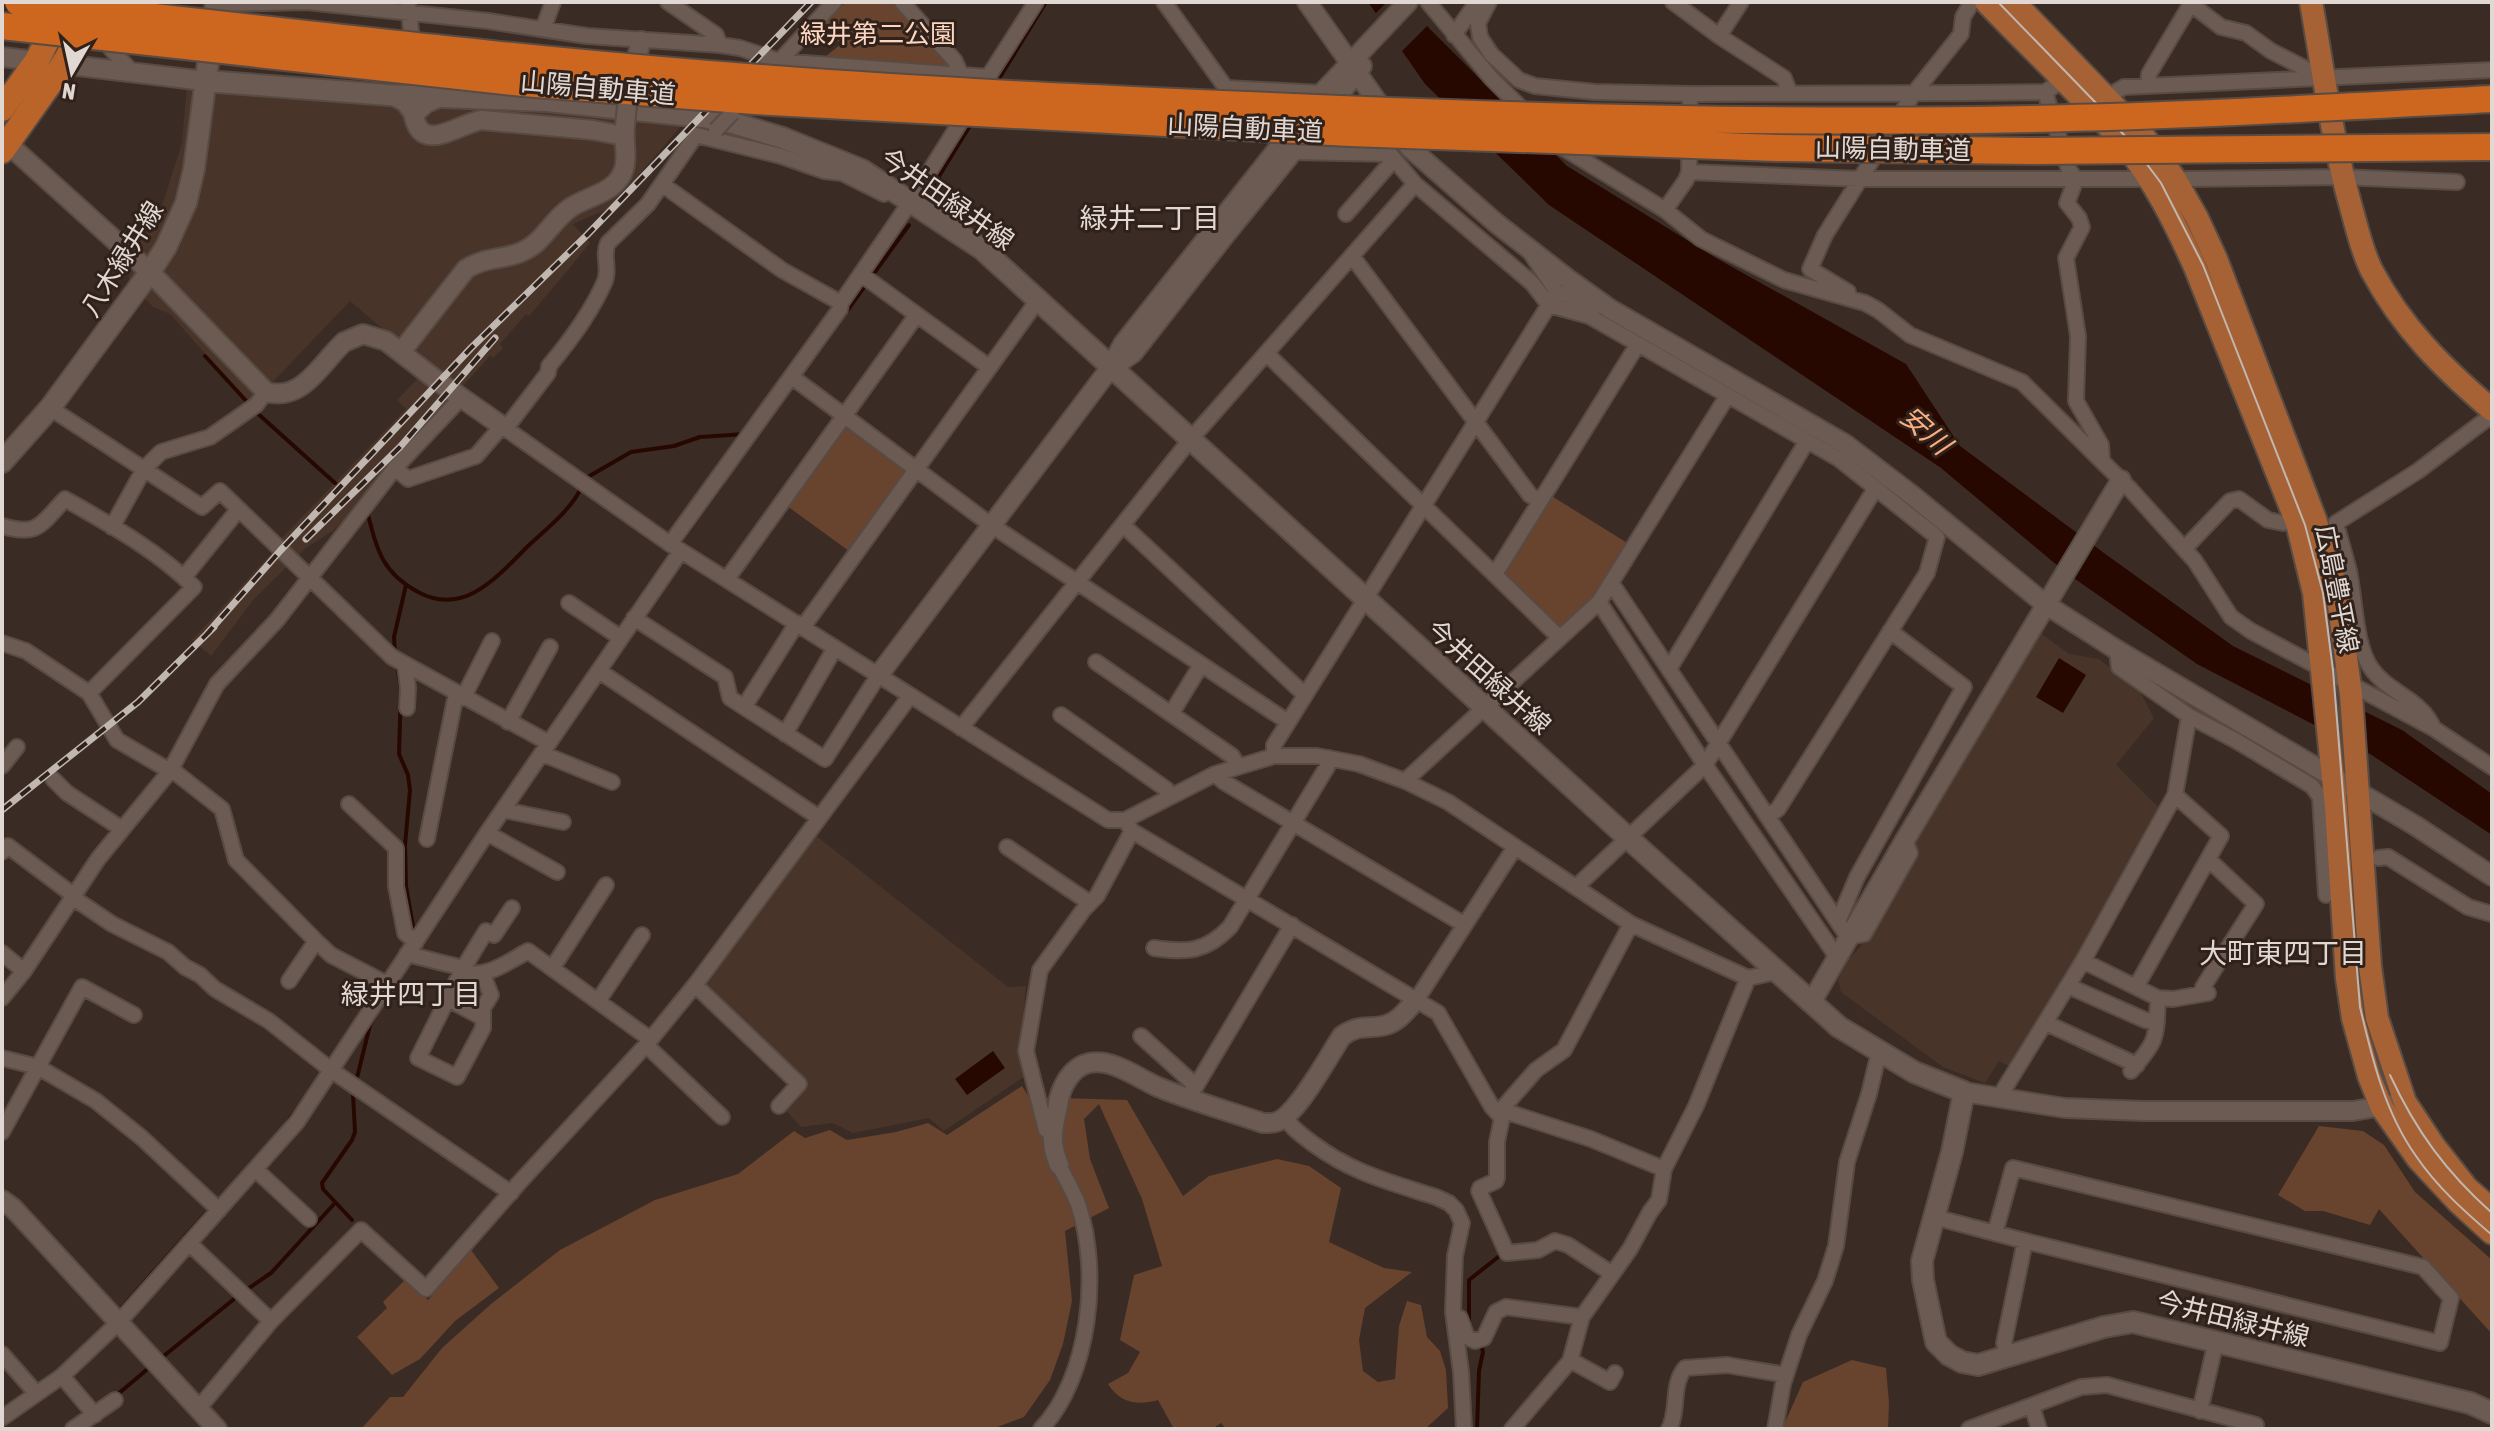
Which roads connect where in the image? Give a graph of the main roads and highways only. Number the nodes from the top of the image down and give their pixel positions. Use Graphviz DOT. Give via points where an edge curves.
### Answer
graph roads {
  1 [pos="18,2"];
  2 [pos="59,2"];
  3 [pos="68,2"];
  4 [pos="97,2"];
  5 [pos="133,2"];
  6 [pos="1986,2"];
  7 [pos="2014,2"];
  8 [pos="2311,2"];
  9 [pos="217,3"];
  10 [pos="2,26"];
  11 [pos="335,36"];
  12 [pos="36,62"];
  13 [pos="205,81"];
  14 [pos="2492,99"];
  15 [pos="2,109"];
  16 [pos="2492,147"];
  17 [pos="5,148"];
  18 [pos="2492,412"];
  19 [pos="2,462"];
  20 [pos="2492,1210"];
  21 [pos="2492,1233"];
  22 [pos="2492,1413"];
  1 -- 11 [label="highway, 山陽自動車道, bridge"];
  2 -- 12 [label="highway"];
  3 -- 12 [label="highway"];
  4 -- 17 [label="highway" via="63,65"];
  5 -- 11 [label="highway, bridge"];
  6 -- 21 [label="main road, 広島豊平線" via="2054,86 2125,146 2149,179 2195,267 2297,523 2314,593 2357,1032 2382,1108 2418,1159"];
  7 -- 20 [label="main road, 広島豊平線" via="2145,138 2175,179 2216,259 2337,590 2377,1018 2405,1102 2467,1188"];
  8 -- 18 [label="main road" via="2342,177 2370,268 2436,360"];
  9 -- 13 [label="main road, 八木緑井線"];
  10 -- 16 [label="highway, 山陽自動車道, bridge" via="554,85 913,111 1350,133 1777,148"];
  11 -- 14 [label="highway, 山陽自動車道, bridge" via="770,79 1579,118 2032,119"];
  12 -- 15 [label="highway"];
  13 -- 19 [label="main road, 八木緑井線" via="194,169 166,247 50,408"];
  13 -- 22 [label="main road, 今井田緑井線" via="547,101 703,117 783,138 862,170 982,249 1839,1027 1914,1072 1964,1092 1922,1261 1936,1342 1949,1355 1978,1365 2133,1322 2470,1403"];
}
